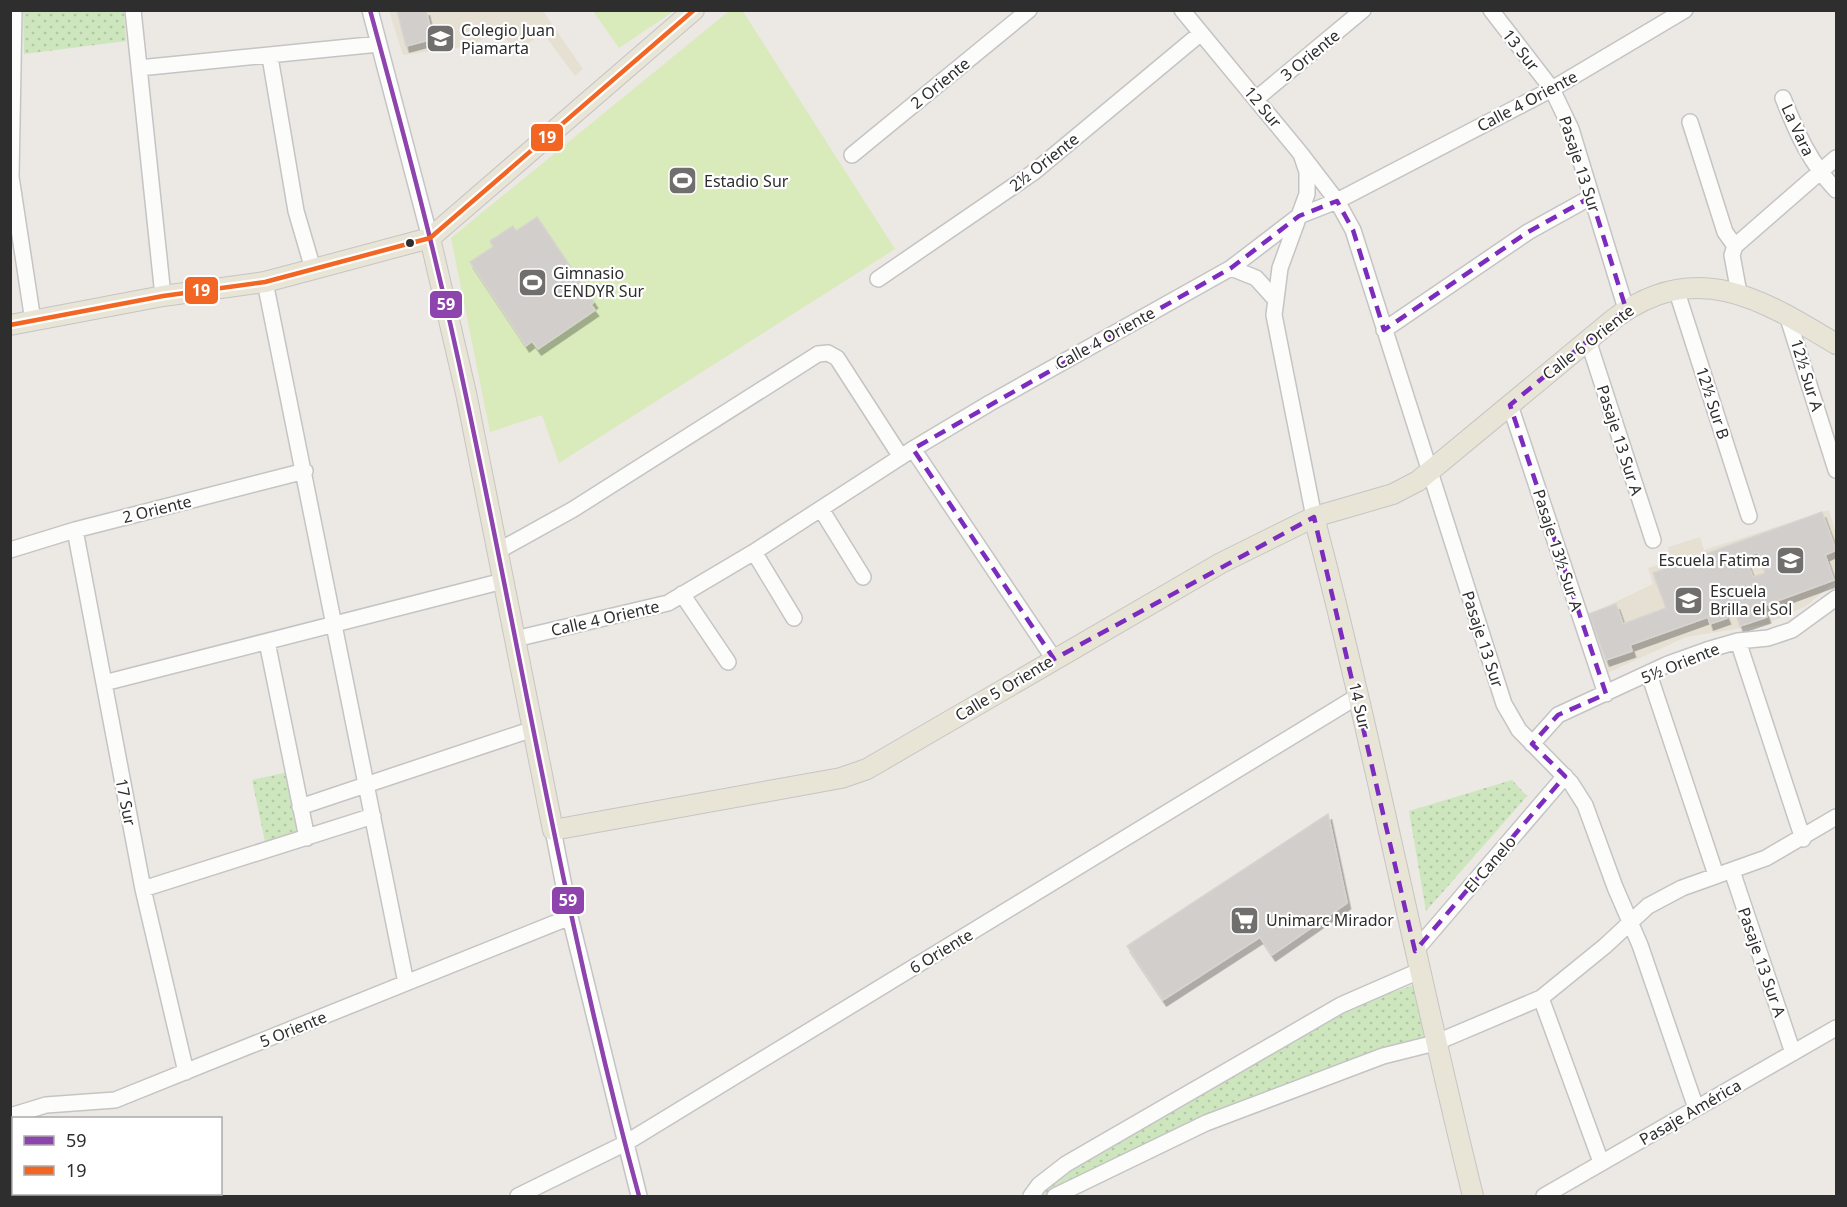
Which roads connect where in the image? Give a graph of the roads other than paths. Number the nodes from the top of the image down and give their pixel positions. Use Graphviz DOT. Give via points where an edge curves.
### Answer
graph roads {
  1 [pos="14,10"];
  2 [pos="133,10"];
  3 [pos="370,10"];
  4 [pos="694,10"];
  5 [pos="1029,10"];
  6 [pos="1182,10"];
  7 [pos="1363,10"];
  8 [pos="1491,10"];
  9 [pos="1685,10"];
  10 [pos="1201,33"];
  11 [pos="379,44"];
  12 [pos="270,57"];
  13 [pos="138,68"];
  14 [pos="1552,89"];
  15 [pos="1783,98"];
  16 [pos="1256,99"];
  17 [pos="1690,122"];
  18 [pos="1301,154"];
  19 [pos="852,155"];
  20 [pos="1836,158"];
  21 [pos="1820,173"];
  22 [pos="1836,190"];
  23 [pos="1591,197"];
  24 [pos="1337,201"];
  25 [pos="1299,216"];
  26 [pos="430,238"];
  27 [pos="1735,246"];
  28 [pos="1231,268"];
  29 [pos="313,269"];
  30 [pos="878,279"];
  31 [pos="265,282"];
  32 [pos="1676,289"];
  33 [pos="1739,293"];
  34 [pos="163,296"];
  35 [pos="1275,299"];
  36 [pos="1626,309"];
  37 [pos="1787,315"];
  38 [pos="33,321"];
  39 [pos="10,325"];
  40 [pos="1384,330"];
  41 [pos="1588,340"];
  42 [pos="1836,344"];
  43 [pos="1510,405"];
  44 [pos="907,453"];
  45 [pos="1836,470"];
  46 [pos="305,471"];
  47 [pos="1429,473"];
  48 [pos="821,509"];
  49 [pos="1749,516"];
  50 [pos="1314,517"];
  51 [pos="75,530"];
  52 [pos="1653,540"];
  53 [pos="10,550"];
  54 [pos="498,550"];
  55 [pos="754,552"];
  56 [pos="863,577"];
  57 [pos="503,581"];
  58 [pos="682,594"];
  59 [pos="1835,605"];
  60 [pos="795,618"];
  61 [pos="334,624"];
  62 [pos="515,639"];
  63 [pos="1738,641"];
  64 [pos="267,642"];
  65 [pos="1054,658"];
  66 [pos="728,662"];
  67 [pos="1649,674"];
  68 [pos="104,683"];
  69 [pos="1606,694"];
  70 [pos="1358,696"];
  71 [pos="533,729"];
  72 [pos="1532,744"];
  73 [pos="1565,776"];
  74 [pos="367,785"];
  75 [pos="300,807"];
  76 [pos="373,816"];
  77 [pos="1836,817"];
  78 [pos="553,830"];
  79 [pos="308,838"];
  80 [pos="1803,839"];
  81 [pos="1732,871"];
  82 [pos="1716,875"];
  83 [pos="143,889"];
  84 [pos="570,917"];
  85 [pos="1630,920"];
  86 [pos="1415,951"];
  87 [pos="1419,971"];
  88 [pos="406,983"];
  89 [pos="1541,998"];
  90 [pos="1836,1028"];
  91 [pos="1435,1043"];
  92 [pos="1793,1053"];
  93 [pos="186,1072"];
  94 [pos="1696,1108"];
  95 [pos="10,1116"];
  96 [pos="624,1144"];
  97 [pos="1601,1162"];
  98 [pos="518,1197"];
  99 [pos="639,1197"];
  100 [pos="1031,1197"];
  101 [pos="1054,1197"];
  102 [pos="1473,1197"];
  103 [pos="1544,1197"];
  1 -- 38 [label="street" via="11,177"];
  2 -- 13 [label="street"];
  3 -- 11 [label="street"];
  4 -- 26 [label="main road"];
  5 -- 19 [label="street, 2 Oriente"];
  6 -- 10 [label="street, 12 Sur"];
  7 -- 16 [label="street, 3 Oriente"];
  8 -- 14 [label="street, 13 Sur"];
  9 -- 14 [label="street, Calle 4 Oriente"];
  10 -- 16 [label="street, 12 Sur"];
  10 -- 30 [label="street, 2½ Oriente" via="1034,172"];
  11 -- 12 [label="street"];
  11 -- 26 [label="street"];
  12 -- 13 [label="street"];
  12 -- 29 [label="street" via="296,211"];
  13 -- 34 [label="street"];
  14 -- 23 [label="street, Pasaje 13 Sur" via="1571,129"];
  14 -- 24 [label="street, Calle 4 Oriente"];
  15 -- 21 [label="street, La Vara"];
  16 -- 18 [label="street, 12 Sur"];
  17 -- 27 [label="street" via="1725,232"];
  18 -- 24 [label="street, Pasaje 13 Sur"];
  18 -- 25 [label="street, 12 Sur" via="1308,182"];
  20 -- 21 [label="street"];
  21 -- 22 [label="street, La Vara"];
  21 -- 27 [label="street"];
  23 -- 36 [label="street, Pasaje 13 Sur"];
  23 -- 40 [label="street" via="1528,232"];
  24 -- 25 [label="street, Calle 4 Oriente"];
  24 -- 40 [label="street, Pasaje 13 Sur" via="1353,230"];
  25 -- 28 [label="street, Calle 4 Oriente"];
  25 -- 35 [label="street, 14 Sur" via="1280,268"];
  26 -- 29 [label="main road"];
  26 -- 54 [label="main road"];
  27 -- 33 [label="street" via="1732,255"];
  28 -- 35 [label="street" via="1256,278"];
  28 -- 44 [label="street, Calle 4 Oriente" via="999,397"];
  29 -- 31 [label="main road"];
  31 -- 34 [label="main road"];
  31 -- 46 [label="street"];
  32 -- 33 [label="main road, Calle 6 Oriente" via="1705,287"];
  32 -- 36 [label="main road, Calle 6 Oriente"];
  32 -- 49 [label="street, 12½ Sur B"];
  33 -- 37 [label="main road, Calle 6 Oriente"];
  34 -- 38 [label="main road"];
  35 -- 50 [label="street, 14 Sur" via="1280,355"];
  36 -- 41 [label="main road, Calle 6 Oriente"];
  37 -- 42 [label="main road, Calle 6 Oriente"];
  37 -- 45 [label="street, 12½ Sur A"];
  38 -- 39 [label="main road"];
  40 -- 47 [label="street, Pasaje 13 Sur"];
  41 -- 43 [label="main road, Calle 6 Oriente"];
  41 -- 52 [label="street, Pasaje 13 Sur A"];
  43 -- 47 [label="main road, Calle 6 Oriente"];
  43 -- 69 [label="street, Pasaje 13½ Sur A"];
  44 -- 48 [label="street, Calle 4 Oriente"];
  44 -- 54 [label="street" via="840,362 833,355 818,354 572,510"];
  44 -- 65 [label="street"];
  46 -- 51 [label="street, 2 Oriente"];
  46 -- 61 [label="street"];
  47 -- 50 [label="main road, Calle 5 Oriente" via="1394,494"];
  47 -- 72 [label="street, Pasaje 13 Sur" via="1504,704"];
  48 -- 55 [label="street, Calle 4 Oriente"];
  48 -- 56 [label="street"];
  50 -- 65 [label="main road, Calle 5 Oriente" via="1221,563"];
  50 -- 70 [label="main road, 14 Sur"];
  51 -- 53 [label="street, 2 Oriente"];
  51 -- 68 [label="street, 17 Sur"];
  54 -- 57 [label="main road"];
  55 -- 58 [label="street, Calle 4 Oriente"];
  55 -- 60 [label="street"];
  57 -- 61 [label="street"];
  57 -- 62 [label="main road"];
  58 -- 62 [label="street, Calle 4 Oriente" via="668,603"];
  58 -- 66 [label="street"];
  59 -- 63 [label="street, 5½ Oriente" via="1792,630 1768,638"];
  61 -- 64 [label="street"];
  61 -- 74 [label="street"];
  62 -- 71 [label="main road"];
  63 -- 67 [label="street, 5½ Oriente"];
  63 -- 80 [label="street"];
  64 -- 68 [label="street"];
  64 -- 75 [label="street"];
  65 -- 78 [label="main road, Calle 5 Oriente" via="853,775"];
  67 -- 69 [label="street, 5½ Oriente"];
  67 -- 82 [label="street"];
  68 -- 83 [label="street, 17 Sur"];
  69 -- 72 [label="street, 5½ Oriente" via="1558,715"];
  70 -- 86 [label="main road, 14 Sur"];
  70 -- 96 [label="street, 6 Oriente"];
  71 -- 74 [label="street"];
  71 -- 78 [label="main road"];
  72 -- 73 [label="street, Pasaje 13 Sur"];
  73 -- 85 [label="street, Pasaje 13 Sur" via="1591,817"];
  73 -- 86 [label="street, El Canelo"];
  74 -- 75 [label="street"];
  74 -- 76 [label="street"];
  75 -- 79 [label="street"];
  76 -- 79 [label="street"];
  76 -- 88 [label="street"];
  77 -- 80 [label="street"];
  78 -- 84 [label="street"];
  79 -- 83 [label="street"];
  80 -- 81 [label="street"];
  81 -- 82 [label="street"];
  81 -- 92 [label="street, Pasaje 13 Sur A"];
  82 -- 85 [label="street" via="1670,893"];
  83 -- 93 [label="street, 17 Sur"];
  84 -- 88 [label="street, 5 Oriente"];
  84 -- 96 [label="street"];
  85 -- 89 [label="street" via="1605,946"];
  85 -- 94 [label="street, Pasaje 13 Sur"];
  86 -- 87 [label="main road, 14 Sur"];
  87 -- 91 [label="main road, 14 Sur"];
  87 -- 100 [label="street" via="1341,1005 1076,1158 1039,1185"];
  88 -- 93 [label="street, 5 Oriente"];
  89 -- 91 [label="street"];
  89 -- 97 [label="street"];
  90 -- 92 [label="street, Pasaje América"];
  91 -- 101 [label="street" via="1383,1056 1206,1123"];
  91 -- 102 [label="main road, 14 Sur"];
  92 -- 94 [label="street, Pasaje América"];
  93 -- 95 [label="street, 5 Oriente" via="115,1100 46,1105"];
  94 -- 97 [label="street, Pasaje América"];
  96 -- 98 [label="street, 6 Oriente"];
  96 -- 99 [label="street"];
  97 -- 103 [label="street, Pasaje América"];
}
